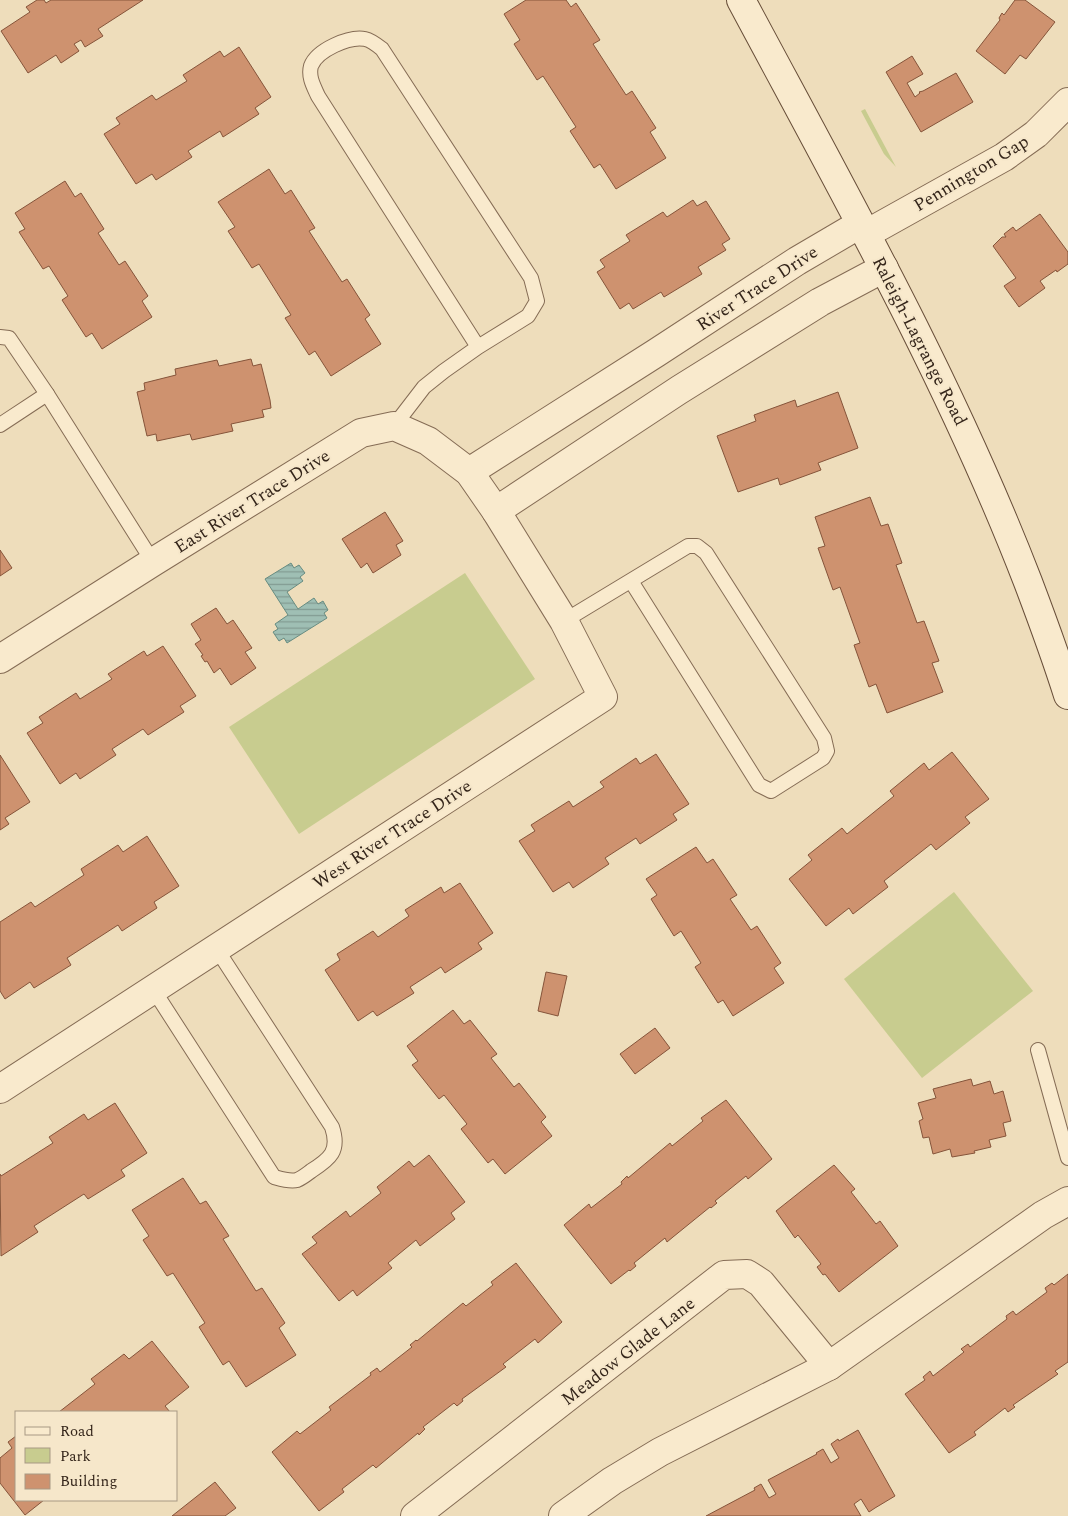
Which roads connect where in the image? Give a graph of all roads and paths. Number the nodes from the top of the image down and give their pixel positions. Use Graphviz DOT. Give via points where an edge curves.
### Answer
graph roads {
  1 [pos="742,0"];
  2 [pos="1068,102"];
  3 [pos="863,229"];
  4 [pos="884,268"];
  5 [pos="0,337"];
  6 [pos="478,348"];
  7 [pos="656,353"];
  8 [pos="679,390"];
  9 [pos="47,394"];
  10 [pos="0,426"];
  11 [pos="394,426"];
  12 [pos="469,472"];
  13 [pos="496,511"];
  14 [pos="153,562"];
  15 [pos="631,581"];
  16 [pos="564,621"];
  17 [pos="0,659"];
  18 [pos="1068,695"];
  19 [pos="216,948"];
  20 [pos="153,989"];
  21 [pos="1038,1050"];
  22 [pos="0,1089"];
  23 [pos="1068,1158"];
  24 [pos="1068,1201"];
  25 [pos="829,1366"];
  26 [pos="415,1516"];
  27 [pos="563,1516"];
  1 -- 3 [label="street, Raleigh-Lagrange Road"];
  2 -- 3 [label="street, Pennington Gap" via="1036,134 1004,157"];
  3 -- 4 [label="street, Raleigh-Lagrange Road"];
  3 -- 7 [label="street, River Trace Drive" via="797,261"];
  4 -- 8 [label="street" via="820,302"];
  4 -- 18 [label="street, Raleigh-Lagrange Road" via="968,438 1007,528"];
  5 -- 9 [label="lane" via="9,338"];
  6 -- 6 [label="lane" via="310,80 312,65 321,54 347,39 366,39 382,48 530,278 537,301 528,316"];
  6 -- 11 [label="lane" via="424,388"];
  7 -- 8 [label="street"];
  7 -- 12 [label="street, River Trace Drive"];
  8 -- 13 [label="street"];
  9 -- 10 [label="lane"];
  9 -- 14 [label="lane"];
  11 -- 12 [label="street" via="428,441"];
  11 -- 14 [label="street, East River Trace Drive" via="361,433"];
  12 -- 13 [label="street"];
  13 -- 16 [label="street, West River Trace Drive"];
  14 -- 17 [label="street, East River Trace Drive"];
  15 -- 15 [label="lane" via="688,546 697,546 706,553 824,738 827,751 823,758 771,791 759,785"];
  15 -- 16 [label="lane"];
  16 -- 19 [label="street, West River Trace Drive" via="603,697"];
  19 -- 20 [label="street, West River Trace Drive"];
  19 -- 20 [label="lane" via="332,1127 336,1139 333,1151 325,1162 298,1180 274,1177"];
  20 -- 22 [label="street, West River Trace Drive"];
  21 -- 23 [label="lane"];
  24 -- 25 [label="street"];
  25 -- 26 [label="street, Meadow Glade Lane" via="761,1283 747,1274 724,1275"];
  25 -- 27 [label="street" via="660,1452"];
}
